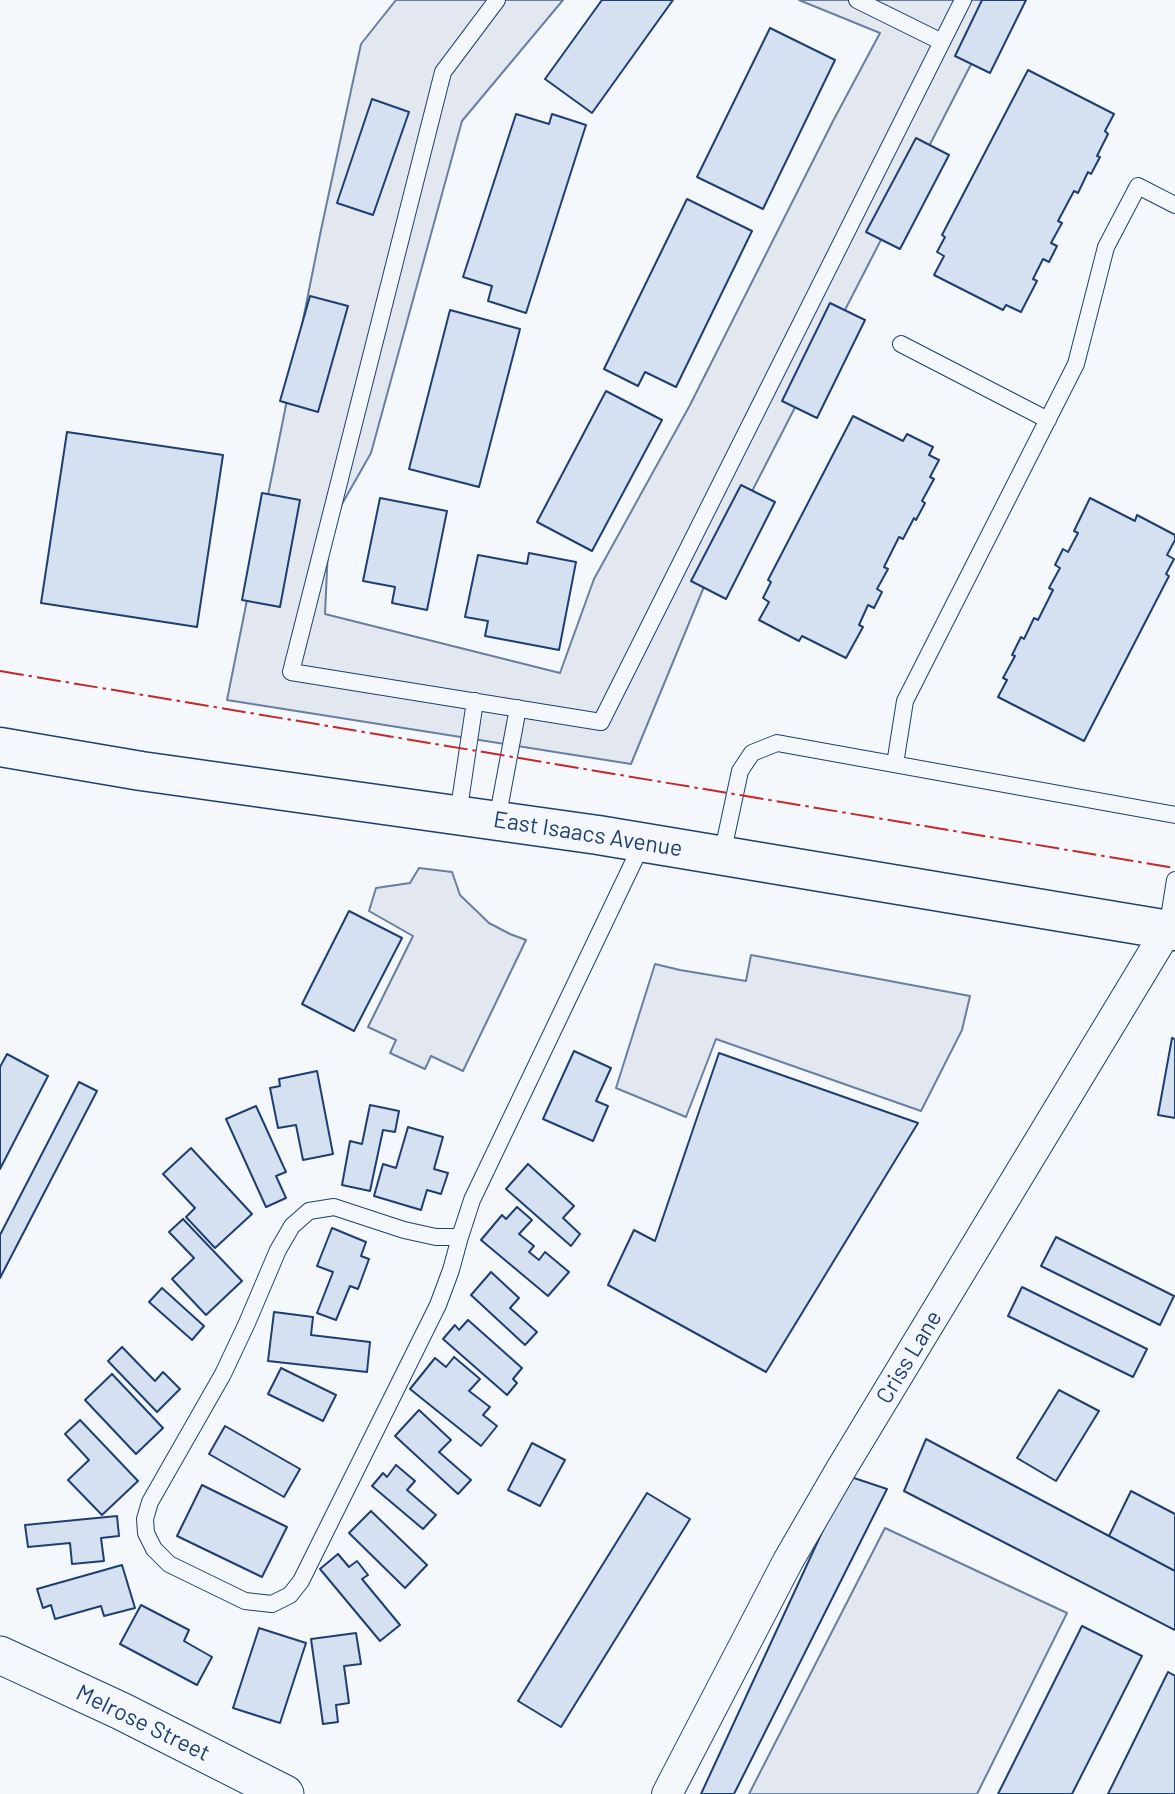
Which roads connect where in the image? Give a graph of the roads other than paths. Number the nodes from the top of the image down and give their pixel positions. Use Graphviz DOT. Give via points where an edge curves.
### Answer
graph roads {
  1 [pos="497,0"];
  2 [pos="857,0"];
  3 [pos="963,0"];
  4 [pos="942,42"];
  5 [pos="1175,205"];
  6 [pos="901,344"];
  7 [pos="1048,420"];
  8 [pos="475,701"];
  9 [pos="518,708"];
  10 [pos="0,747"];
  11 [pos="895,764"];
  12 [pos="458,815"];
  13 [pos="1175,815"];
  14 [pos="497,820"];
  15 [pos="643,842"];
  16 [pos="722,855"];
  17 [pos="1175,880"];
  18 [pos="1171,931"];
  19 [pos="460,1237"];
  20 [pos="0,1655"];
  21 [pos="285,1794"];
  22 [pos="667,1794"];
  1 -- 8 [label="lane" via="443,72 291,672"];
  2 -- 4 [label="lane"];
  3 -- 4 [label="lane"];
  4 -- 9 [label="lane" via="601,722"];
  5 -- 7 [label="lane" via="1138,186 1106,247 1076,364"];
  6 -- 7 [label="lane"];
  7 -- 11 [label="lane" via="905,701"];
  8 -- 9 [label="lane"];
  8 -- 12 [label="lane"];
  9 -- 14 [label="lane"];
  10 -- 12 [label="main road, East Isaacs Avenue"];
  11 -- 13 [label="lane"];
  11 -- 16 [label="lane" via="777,743 752,752 740,771"];
  12 -- 14 [label="main road, East Isaacs Avenue"];
  14 -- 15 [label="main road, East Isaacs Avenue"];
  15 -- 16 [label="main road, East Isaacs Avenue"];
  15 -- 19 [label="lane" via="472,1200"];
  16 -- 18 [label="main road, East Isaacs Avenue"];
  17 -- 18 [label="lane"];
  18 -- 22 [label="street, Criss Lane" via="840,1471"];
  19 -- 19 [label="lane" via="438,1305 290,1595 272,1604 245,1601 169,1563 154,1549 146,1533 150,1502 223,1374 292,1226 309,1210 334,1207 404,1230"];
  20 -- 21 [label="street, Melrose Street"];
}
